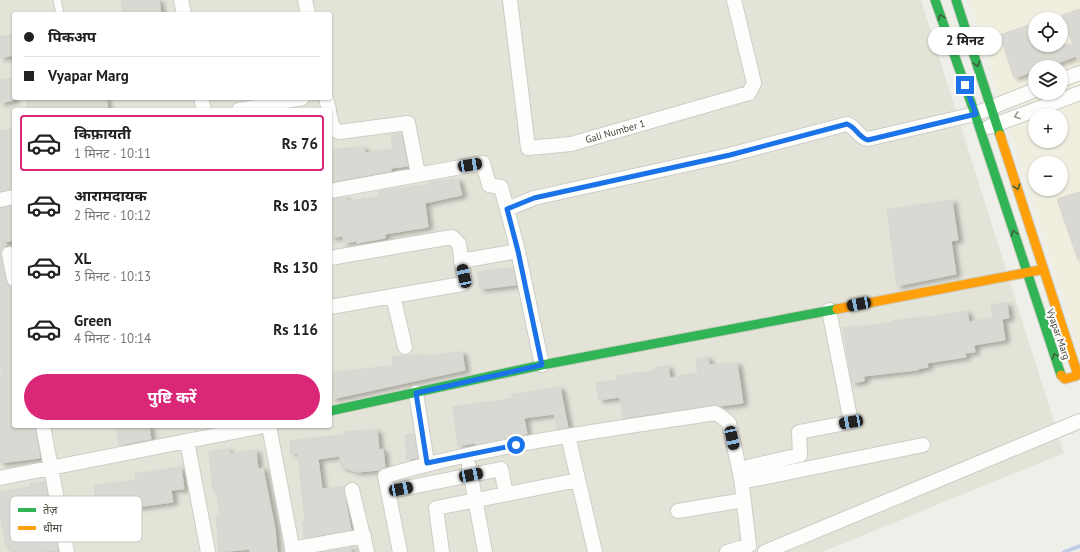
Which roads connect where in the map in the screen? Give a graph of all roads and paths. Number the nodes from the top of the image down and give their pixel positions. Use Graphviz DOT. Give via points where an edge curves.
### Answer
graph roads {
  1 [pos="57,0"];
  2 [pos="181,0"];
  3 [pos="305,0"];
  4 [pos="510,0"];
  5 [pos="734,0"];
  6 [pos="935,0"];
  7 [pos="956,0"];
  8 [pos="60,12"];
  9 [pos="184,12"];
  10 [pos="308,12"];
  11 [pos="1080,73"];
  12 [pos="1068,77"];
  13 [pos="1028,93"];
  14 [pos="1080,93"];
  15 [pos="292,100"];
  16 [pos="991,107"];
  17 [pos="250,108"];
  18 [pos="976,114"];
  19 [pos="997,124"];
  20 [pos="332,129"];
  21 [pos="980,130"];
  22 [pos="418,174"];
  23 [pos="332,191"];
  24 [pos="12,197"];
  25 [pos="0,200"];
  26 [pos="507,209"];
  27 [pos="518,251"];
  28 [pos="8,254"];
  29 [pos="332,258"];
  30 [pos="461,261"];
  31 [pos="1044,269"];
  32 [pos="12,271"];
  33 [pos="1026,272"];
  34 [pos="394,296"];
  35 [pos="332,307"];
  36 [pos="829,310"];
  37 [pos="405,347"];
  38 [pos="542,365"];
  39 [pos="416,393"];
  40 [pos="332,412"];
  41 [pos="1080,421"];
  42 [pos="43,428"];
  43 [pos="253,428"];
  44 [pos="269,428"];
  45 [pos="568,436"];
  46 [pos="187,441"];
  47 [pos="923,445"];
  48 [pos="467,454"];
  49 [pos="427,463"];
  50 [pos="51,468"];
  51 [pos="740,473"];
  52 [pos="471,475"];
  53 [pos="0,478"];
  54 [pos="578,480"];
  55 [pos="401,489"];
  56 [pos="352,490"];
  57 [pos="506,494"];
  58 [pos="56,496"];
  59 [pos="475,500"];
  60 [pos="744,500"];
  61 [pos="678,510"];
  62 [pos="364,536"];
  63 [pos="65,542"];
  64 [pos="293,550"];
  65 [pos="67,552"];
  66 [pos="208,552"];
  67 [pos="367,552"];
  68 [pos="400,552"];
  69 [pos="442,552"];
  70 [pos="485,552"];
  71 [pos="594,552"];
  72 [pos="727,552"];
  73 [pos="765,552"];
  1 -- 8 [label="lane"];
  2 -- 9 [label="street"];
  3 -- 10 [label="street"];
  4 -- 5 [label="street, Gali Number 1" via="528,148 571,144 749,93 754,83"];
  18 -- 6 [label="street, Vyapar Marg, one-way"];
  7 -- 16 [label="street, Vyapar Marg, one-way"];
  11 -- 12 [label="street"];
  13 -- 16 [label="street"];
  14 -- 19 [label="street, one-way"];
  15 -- 17 [label="street"];
  16 -- 18 [label="street"];
  16 -- 19 [label="street, Vyapar Marg"];
  18 -- 21 [label="street, Vyapar Marg"];
  18 -- 26 [label="street" via="868,140 847,124 730,155 534,198"];
  19 -- 21 [label="street"];
  19 -- 31 [label="street, Vyapar Marg, one-way"];
  20 -- 22 [label="street" via="339,132 408,123"];
  33 -- 21 [label="street, Vyapar Marg, one-way"];
  22 -- 23 [label="street"];
  22 -- 26 [label="street" via="484,163 489,185 501,187"];
  24 -- 25 [label="street"];
  26 -- 27 [label="street"];
  27 -- 30 [label="street"];
  27 -- 38 [label="street"];
  28 -- 32 [label="street"];
  29 -- 30 [label="street" via="452,237 459,244"];
  30 -- 34 [label="street" via="464,276 462,284"];
  31 -- 33 [label="street"];
  31 -- 33 [label="street, Vyapar Marg, one-way" via="1077,372 1076,376 1065,379 1061,376"];
  33 -- 36 [label="street"];
  34 -- 35 [label="street"];
  34 -- 37 [label="street"];
  36 -- 38 [label="street"];
  36 -- 51 [label="street" via="851,422 799,432 800,455"];
  38 -- 39 [label="street"];
  39 -- 40 [label="street"];
  39 -- 49 [label="street"];
  41 -- 73 [label="street"];
  42 -- 50 [label="street"];
  43 -- 46 [label="street"];
  44 -- 64 [label="street"];
  45 -- 48 [label="street"];
  45 -- 51 [label="street" via="715,413 729,423"];
  45 -- 54 [label="street"];
  46 -- 50 [label="street"];
  46 -- 66 [label="street"];
  47 -- 51 [label="street" via="748,481"];
  48 -- 49 [label="street"];
  48 -- 52 [label="street"];
  49 -- 68 [label="street" via="385,476"];
  50 -- 53 [label="street"];
  50 -- 58 [label="street"];
  51 -- 60 [label="street"];
  52 -- 55 [label="street"];
  52 -- 57 [label="street" via="501,469"];
  52 -- 59 [label="street"];
  54 -- 57 [label="street"];
  54 -- 71 [label="street"];
  56 -- 62 [label="street"];
  57 -- 59 [label="street"];
  59 -- 69 [label="street" via="436,508"];
  59 -- 70 [label="street"];
  60 -- 61 [label="street"];
  60 -- 72 [label="street" via="749,545"];
  62 -- 64 [label="street"];
  62 -- 67 [label="street"];
  63 -- 65 [label="street"];
}
